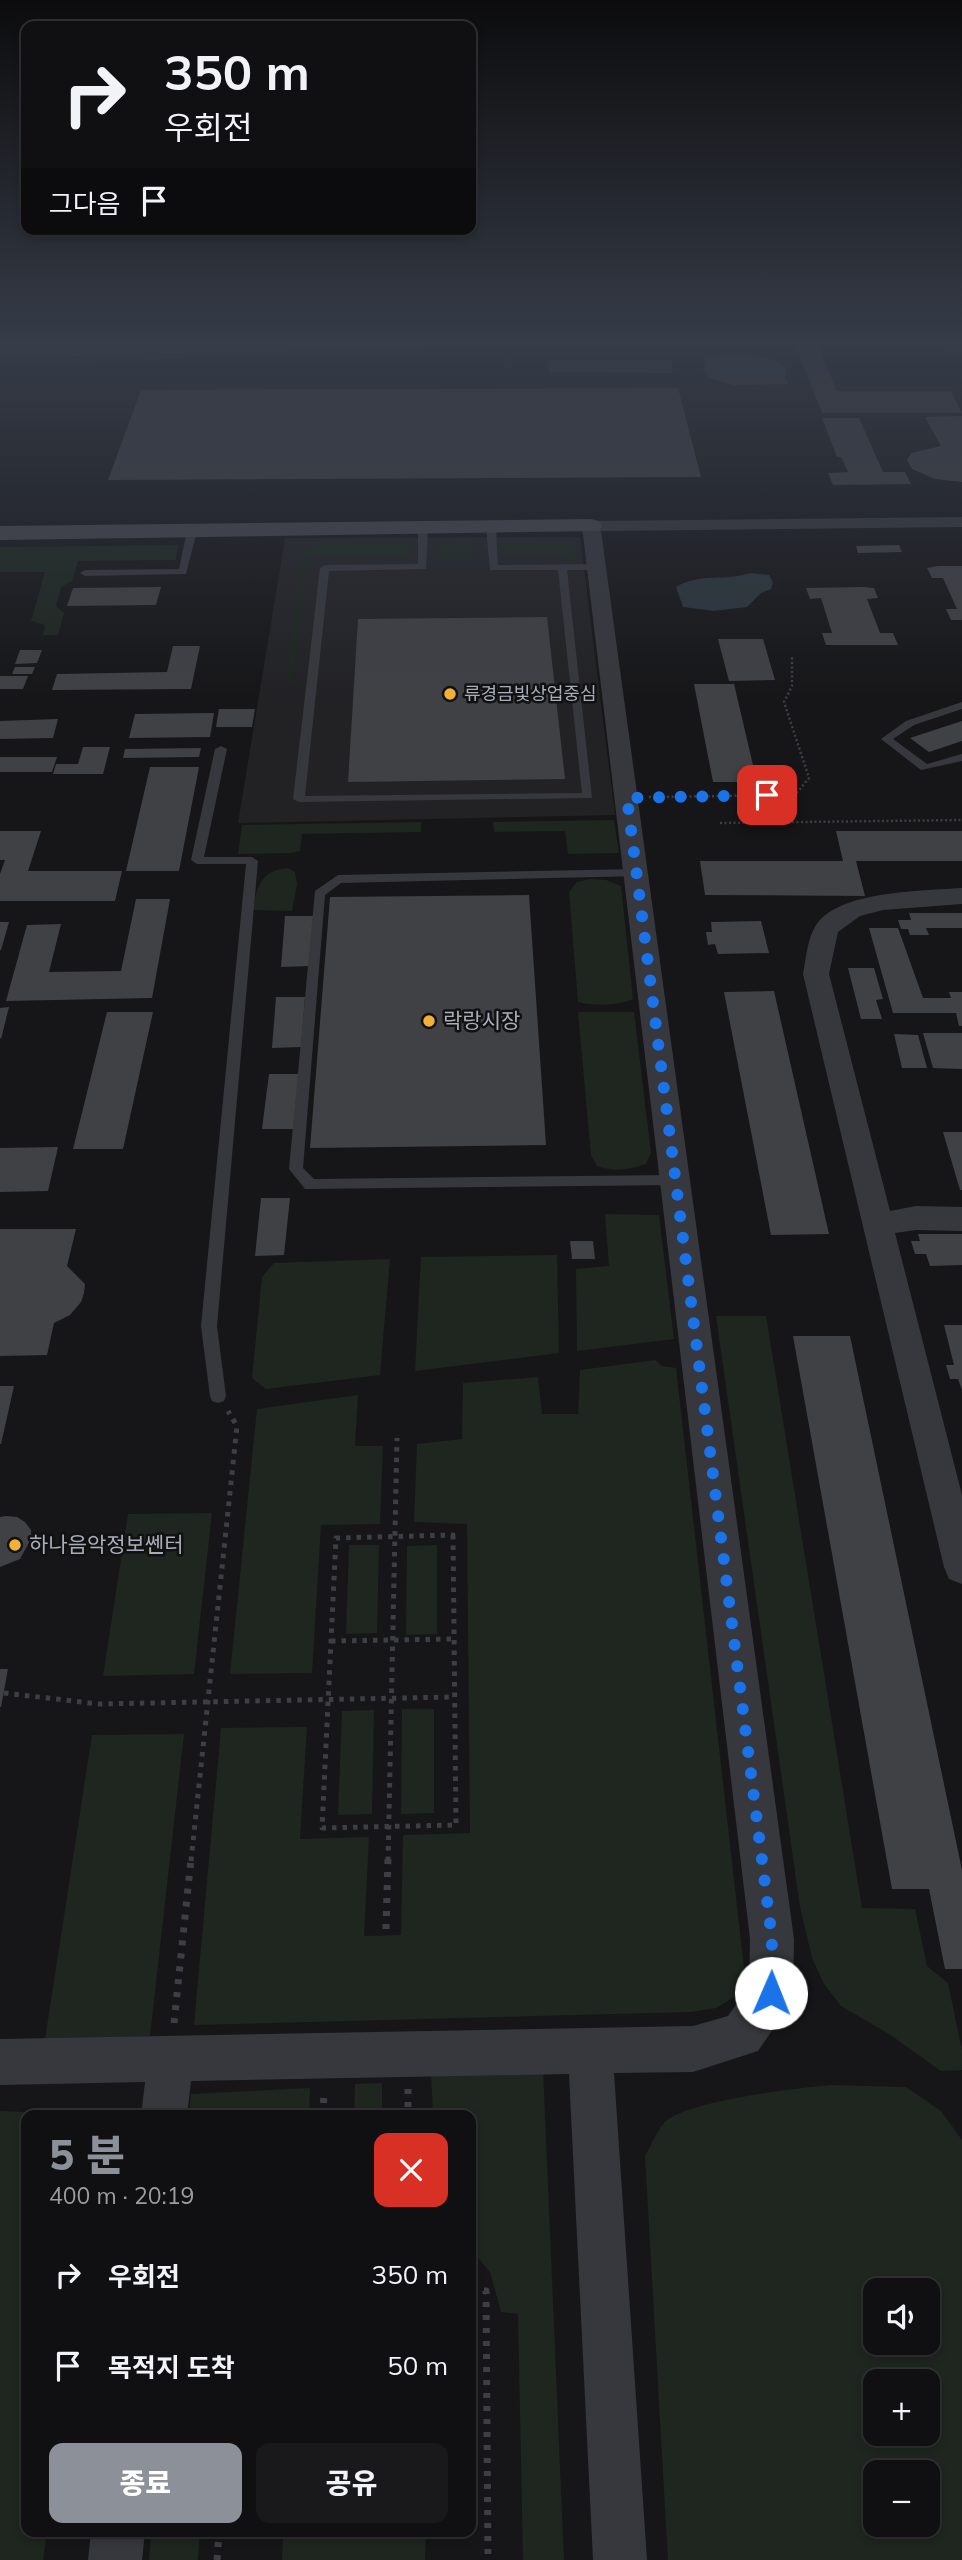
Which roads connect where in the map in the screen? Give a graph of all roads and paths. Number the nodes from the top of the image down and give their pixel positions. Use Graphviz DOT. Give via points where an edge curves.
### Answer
graph roads {
  1 [pos="962,522"];
  2 [pos="591,526"];
  3 [pos="491,527"];
  4 [pos="424,528"];
  5 [pos="192,531"];
  6 [pos="0,533"];
  7 [pos="596,566"];
  8 [pos="562,567"];
  9 [pos="85,573"];
  10 [pos="792,656"];
  11 [pos="962,705"];
  12 [pos="221,749"];
  13 [pos="962,757"];
  14 [pos="627,798"];
  15 [pos="962,820"];
  16 [pos="720,823"];
  17 [pos="637,873"];
  18 [pos="962,896"];
  19 [pos="675,1181"];
  20 [pos="962,1219"];
  21 [pos="877,1225"];
  22 [pos="218,1396"];
  23 [pos="397,1438"];
  24 [pos="395,1536"];
  25 [pos="962,1567"];
  26 [pos="453,1639"];
  27 [pos="392,1640"];
  28 [pos="331,1641"];
  29 [pos="4,1693"];
  30 [pos="454,1698"];
  31 [pos="390,1699"];
  32 [pos="328,1701"];
  33 [pos="206,1702"];
  34 [pos="388,1826"];
  35 [pos="386,1929"];
  36 [pos="590,2051"];
  37 [pos="170,2059"];
  38 [pos="0,2062"];
  39 [pos="165,2110"];
  40 [pos="476,2291"];
  41 [pos="117,2537"];
  42 [pos="218,2537"];
  43 [pos="115,2560"];
  44 [pos="216,2560"];
  45 [pos="488,2560"];
  46 [pos="620,2560"];
  1 -- 2 [label="street"];
  2 -- 3 [label="main road"];
  2 -- 7 [label="street"];
  3 -- 4 [label="main road"];
  3 -- 8 [label="lane" via="493,568"];
  4 -- 5 [label="main road"];
  4 -- 8 [label="lane" via="422,567 325,568 299,799 588,796"];
  5 -- 6 [label="main road"];
  5 -- 9 [label="lane" via="183,572"];
  7 -- 8 [label="lane"];
  7 -- 14 [label="street"];
  10 -- 14 [label="path" via="792,686 783,702 808,778 795,795"];
  11 -- 13 [label="lane" via="910,723 886,739 925,768"];
  12 -- 22 [label="lane" via="197,860 252,861 209,1326"];
  14 -- 17 [label="street"];
  15 -- 16 [label="path"];
  17 -- 19 [label="street"];
  17 -- 19 [label="lane" via="338,879 319,894 296,1169 310,1185"];
  18 -- 21 [label="street" via="883,902 851,910 826,929 816,974"];
  19 -- 36 [label="street" via="772,1939 771,1993 741,2035 693,2049"];
  20 -- 21 [label="street" via="916,1218"];
  21 -- 25 [label="street"];
  22 -- 33 [label="path" via="237,1426"];
  23 -- 24 [label="path"];
  24 -- 26 [label="path" via="453,1535"];
  24 -- 27 [label="path"];
  24 -- 28 [label="path" via="336,1538"];
  26 -- 27 [label="path"];
  26 -- 30 [label="path"];
  27 -- 28 [label="path"];
  27 -- 31 [label="path"];
  28 -- 32 [label="path"];
  29 -- 33 [label="path" via="99,1704"];
  30 -- 31 [label="path"];
  30 -- 34 [label="path" via="456,1825"];
  31 -- 32 [label="path"];
  31 -- 34 [label="path"];
  32 -- 33 [label="path"];
  32 -- 34 [label="path" via="322,1828"];
  33 -- 37 [label="path"];
  34 -- 35 [label="path"];
  36 -- 37 [label="street"];
  36 -- 46 [label="street"];
  37 -- 38 [label="street"];
  37 -- 39 [label="street"];
  40 -- 45 [label="path" via="486,2291"];
  41 -- 43 [label="street"];
  42 -- 44 [label="path"];
}
